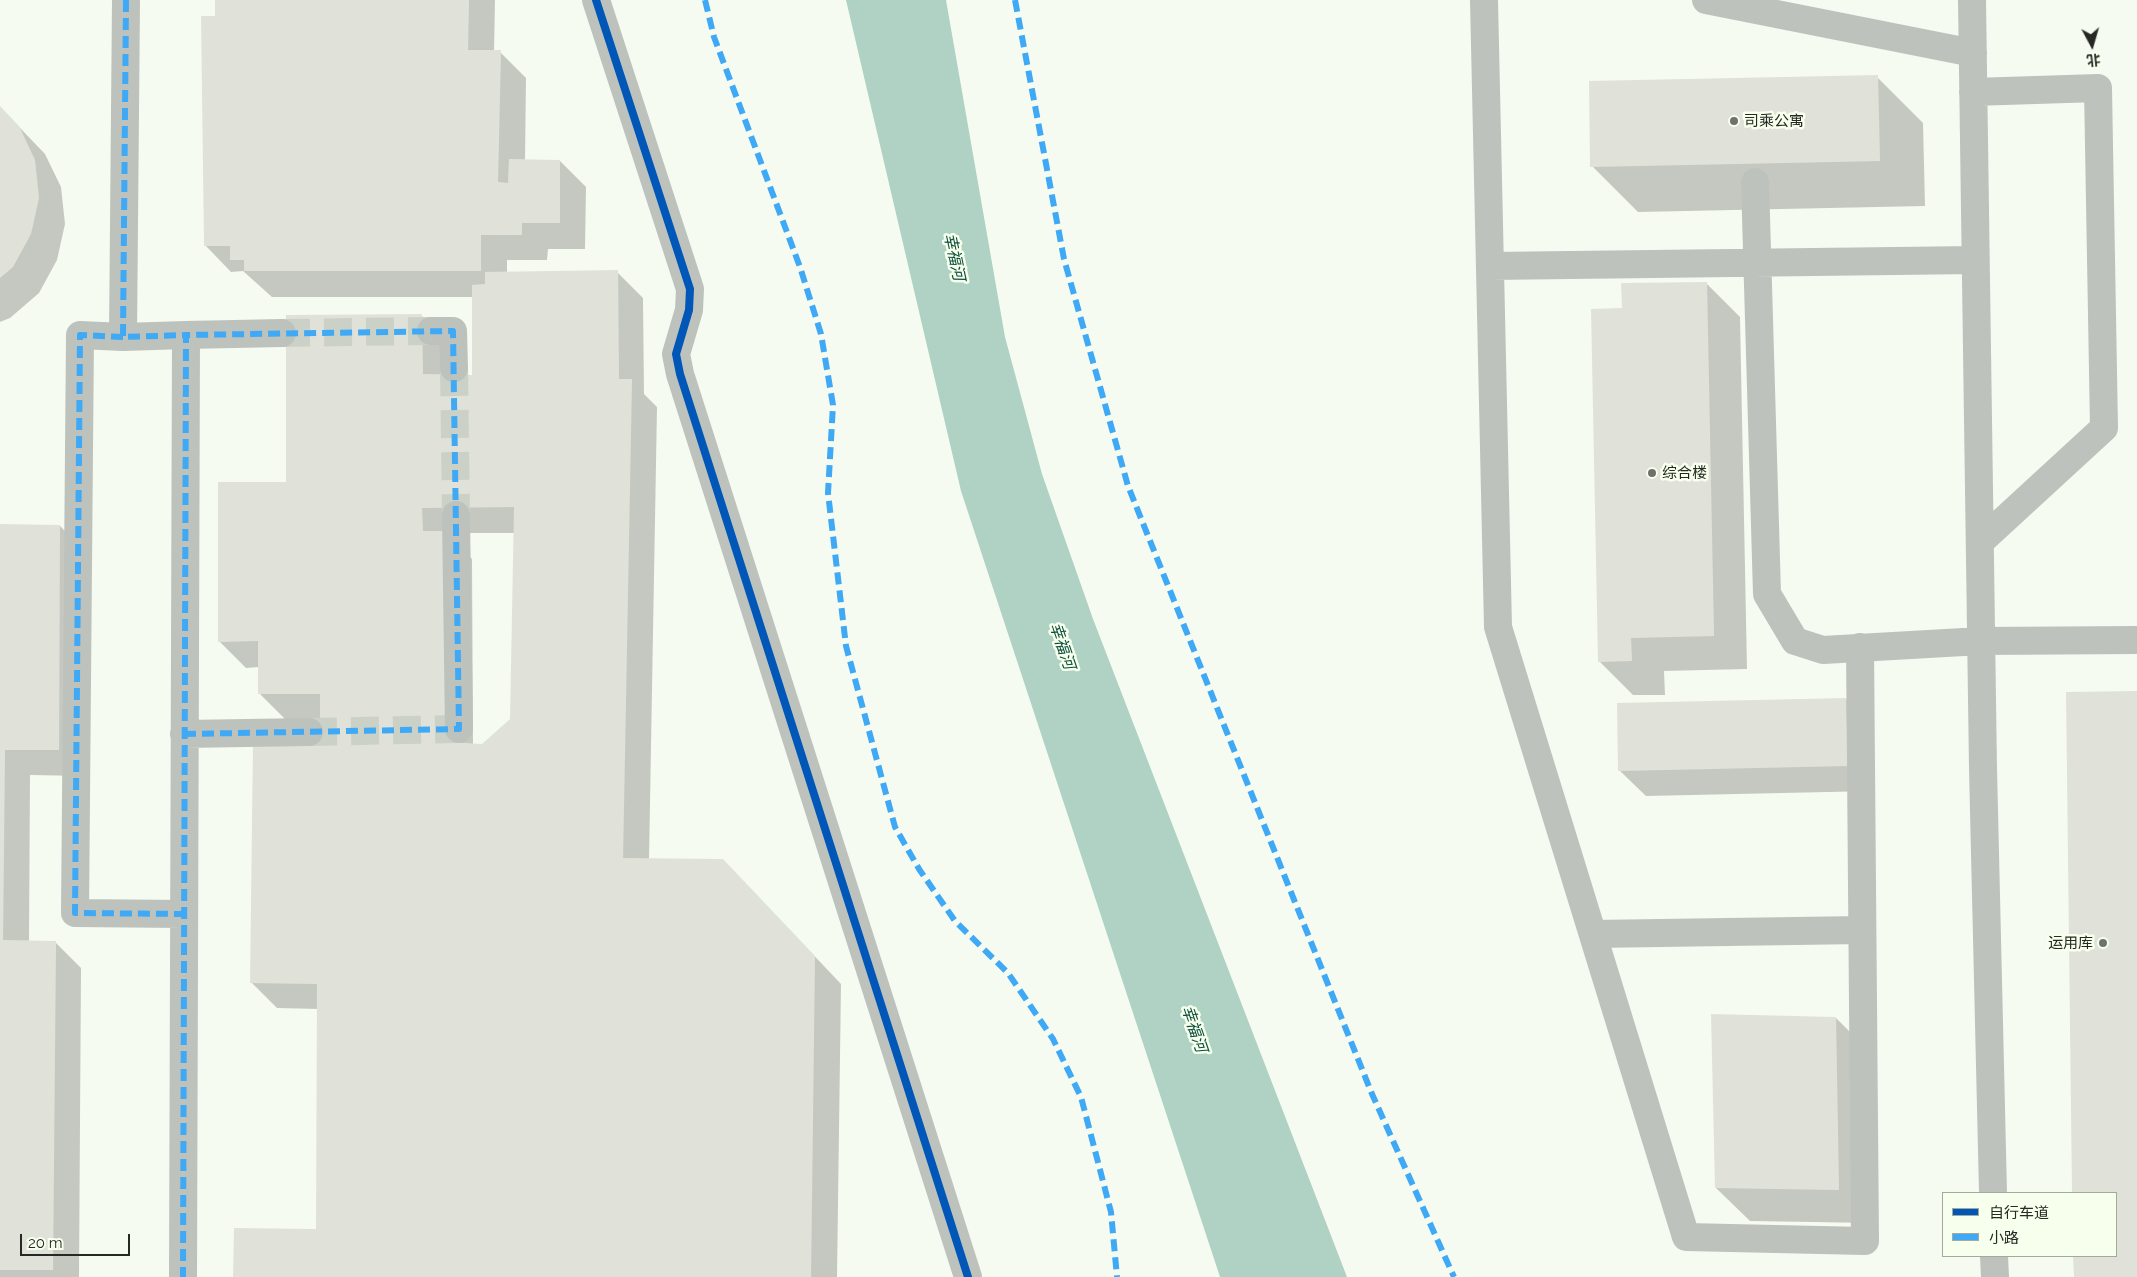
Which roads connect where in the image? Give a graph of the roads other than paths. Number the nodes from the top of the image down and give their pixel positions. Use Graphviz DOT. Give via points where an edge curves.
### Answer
graph roads {
  1 [pos="126,0"];
  2 [pos="596,0"];
  3 [pos="1484,0"];
  4 [pos="1706,0"];
  5 [pos="1972,0"];
  6 [pos="1973,53"];
  7 [pos="1973,92"];
  8 [pos="1755,182"];
  9 [pos="1975,260"];
  10 [pos="1757,263"];
  11 [pos="1490,266"];
  12 [pos="431,331"];
  13 [pos="282,333"];
  14 [pos="124,336"];
  15 [pos="186,336"];
  16 [pos="454,368"];
  17 [pos="456,515"];
  18 [pos="1980,542"];
  19 [pos="2137,640"];
  20 [pos="1981,641"];
  21 [pos="1860,647"];
  22 [pos="460,729"];
  23 [pos="309,732"];
  24 [pos="184,734"];
  25 [pos="184,914"];
  26 [pos="1862,930"];
  27 [pos="1592,934"];
  28 [pos="1993,1192"];
  29 [pos="1994,1257"];
  30 [pos="183,1277"];
  31 [pos="968,1277"];
  32 [pos="1995,1277"];
  1 -- 14 [label="street"];
  2 -- 31 [label="street" via="690,289 689,310 676,354 680,374"];
  3 -- 11 [label="street"];
  4 -- 6 [label="street"];
  5 -- 6 [label="street"];
  6 -- 7 [label="street"];
  7 -- 9 [label="street"];
  7 -- 18 [label="street" via="2098,88 2104,428"];
  8 -- 10 [label="street"];
  9 -- 10 [label="street"];
  9 -- 18 [label="street"];
  10 -- 11 [label="street"];
  10 -- 21 [label="street" via="1766,594 1795,641 1823,650"];
  11 -- 27 [label="street" via="1498,627"];
  12 -- 16 [label="street" via="453,331"];
  13 -- 15 [label="street"];
  14 -- 15 [label="street"];
  14 -- 25 [label="street" via="80,335 75,913"];
  15 -- 24 [label="street"];
  17 -- 22 [label="street"];
  18 -- 20 [label="street"];
  19 -- 20 [label="street"];
  20 -- 21 [label="street"];
  20 -- 28 [label="street"];
  21 -- 26 [label="street"];
  23 -- 24 [label="street"];
  24 -- 25 [label="street"];
  25 -- 30 [label="street"];
  26 -- 27 [label="street"];
  26 -- 27 [label="street" via="1865,1241 1686,1237"];
  29 -- 32 [label="street"];
}
